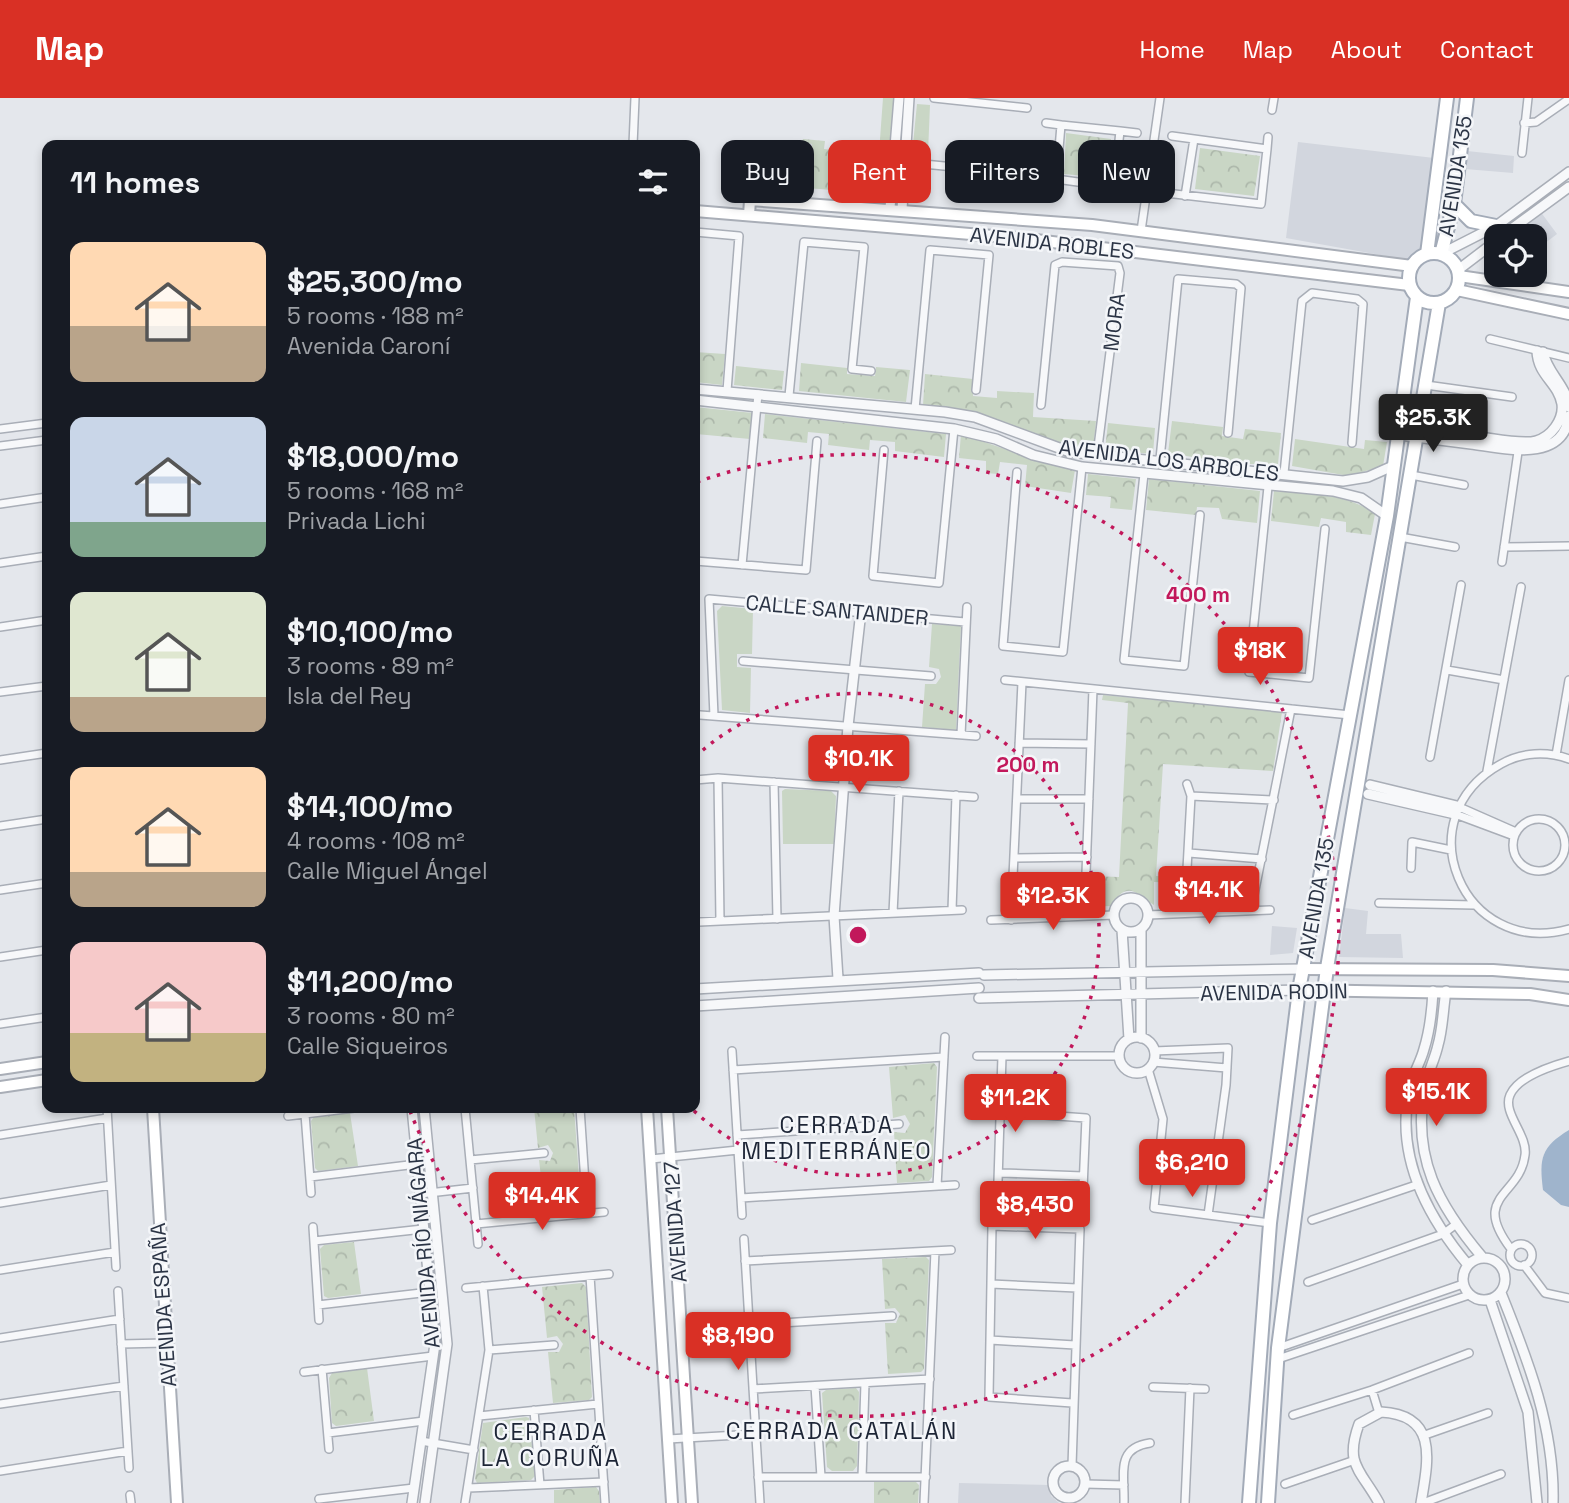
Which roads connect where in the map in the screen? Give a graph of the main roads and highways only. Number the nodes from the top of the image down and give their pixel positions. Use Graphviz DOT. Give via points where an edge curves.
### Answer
graph roads {
  1 [pos="1447,98"];
  2 [pos="1467,98"];
  3 [pos="1437,188"];
  4 [pos="1456,190"];
  5 [pos="1454,204"];
  6 [pos="700,211"];
  7 [pos="749,215"];
  8 [pos="1485,224"];
  9 [pos="1427,254"];
  10 [pos="1441,254"];
  11 [pos="1412,266"];
  12 [pos="1484,278"];
  13 [pos="1458,279"];
  14 [pos="1409,285"];
  15 [pos="1547,287"];
  16 [pos="1569,292"];
  17 [pos="1417,297"];
  18 [pos="1438,303"];
  19 [pos="1569,314"];
  20 [pos="1413,329"];
  21 [pos="1434,334"];
  22 [pos="1347,731"];
  23 [pos="1363,755"];
  24 [pos="1327,968"];
  25 [pos="1303,969"];
  26 [pos="1569,976"];
  27 [pos="1299,990"];
  28 [pos="1324,990"];
  29 [pos="1569,1000"];
  30 [pos="42,1063"];
  31 [pos="0,1069"];
  32 [pos="42,1081"];
  33 [pos="0,1087"];
  34 [pos="153,1113"];
  35 [pos="648,1113"];
  36 [pos="667,1113"];
  37 [pos="177,1503"];
  38 [pos="672,1503"];
  39 [pos="692,1503"];
  40 [pos="1249,1503"];
  41 [pos="1268,1503"];
  1 -- 3 [label="main road, AVENIDA 135"];
  2 -- 4 [label="main road, AVENIDA 135"];
  3 -- 4 [label="main road"];
  3 -- 9 [label="main road, AVENIDA 135"];
  4 -- 5 [label="main road, AVENIDA 135"];
  5 -- 8 [label="main road" via="1471,221"];
  5 -- 10 [label="main road, AVENIDA 135"];
  6 -- 7 [label="main road, AVENIDA ROBLES"];
  7 -- 11 [label="main road, AVENIDA ROBLES" via="750,200 890,208 1141,231"];
  7 -- 14 [label="main road, AVENIDA ROBLES" via="1019,238"];
  9 -- 10 [label="main road"];
  9 -- 11 [label="main road"];
  10 -- 13 [label="main road" via="1450,259"];
  11 -- 14 [label="main road"];
  12 -- 13 [label="main road"];
  13 -- 18 [label="main road" via="1448,299"];
  13 -- 19 [label="main road"];
  14 -- 17 [label="main road"];
  15 -- 16 [label="main road"];
  17 -- 18 [label="main road"];
  17 -- 20 [label="main road, AVENIDA 135"];
  18 -- 21 [label="main road, AVENIDA 135"];
  20 -- 21 [label="main road" via="1424,326"];
  20 -- 22 [label="main road, AVENIDA 135" via="1387,516"];
  21 -- 23 [label="main road, AVENIDA 135"];
  22 -- 23 [label="main road" via="1358,736"];
  22 -- 25 [label="main road, AVENIDA 135"];
  23 -- 24 [label="main road, AVENIDA 135" via="1363,788"];
  24 -- 25 [label="main road, AVENIDA RODIN"];
  24 -- 26 [label="main road, AVENIDA RODIN"];
  24 -- 28 [label="main road, AVENIDA 135"];
  25 -- 27 [label="main road, AVENIDA 135"];
  27 -- 28 [label="main road, AVENIDA RODIN"];
  27 -- 40 [label="main road, AVENIDA 135" via="1270,1223"];
  28 -- 29 [label="main road, AVENIDA RODIN" via="1530,994"];
  28 -- 41 [label="main road, AVENIDA 135" via="1277,1354"];
  30 -- 31 [label="main road"];
  32 -- 33 [label="main road"];
  34 -- 37 [label="main road, AVENIDA ESPAÑA"];
  35 -- 38 [label="main road, AVENIDA 127"];
  36 -- 39 [label="main road, AVENIDA 127"];
}
